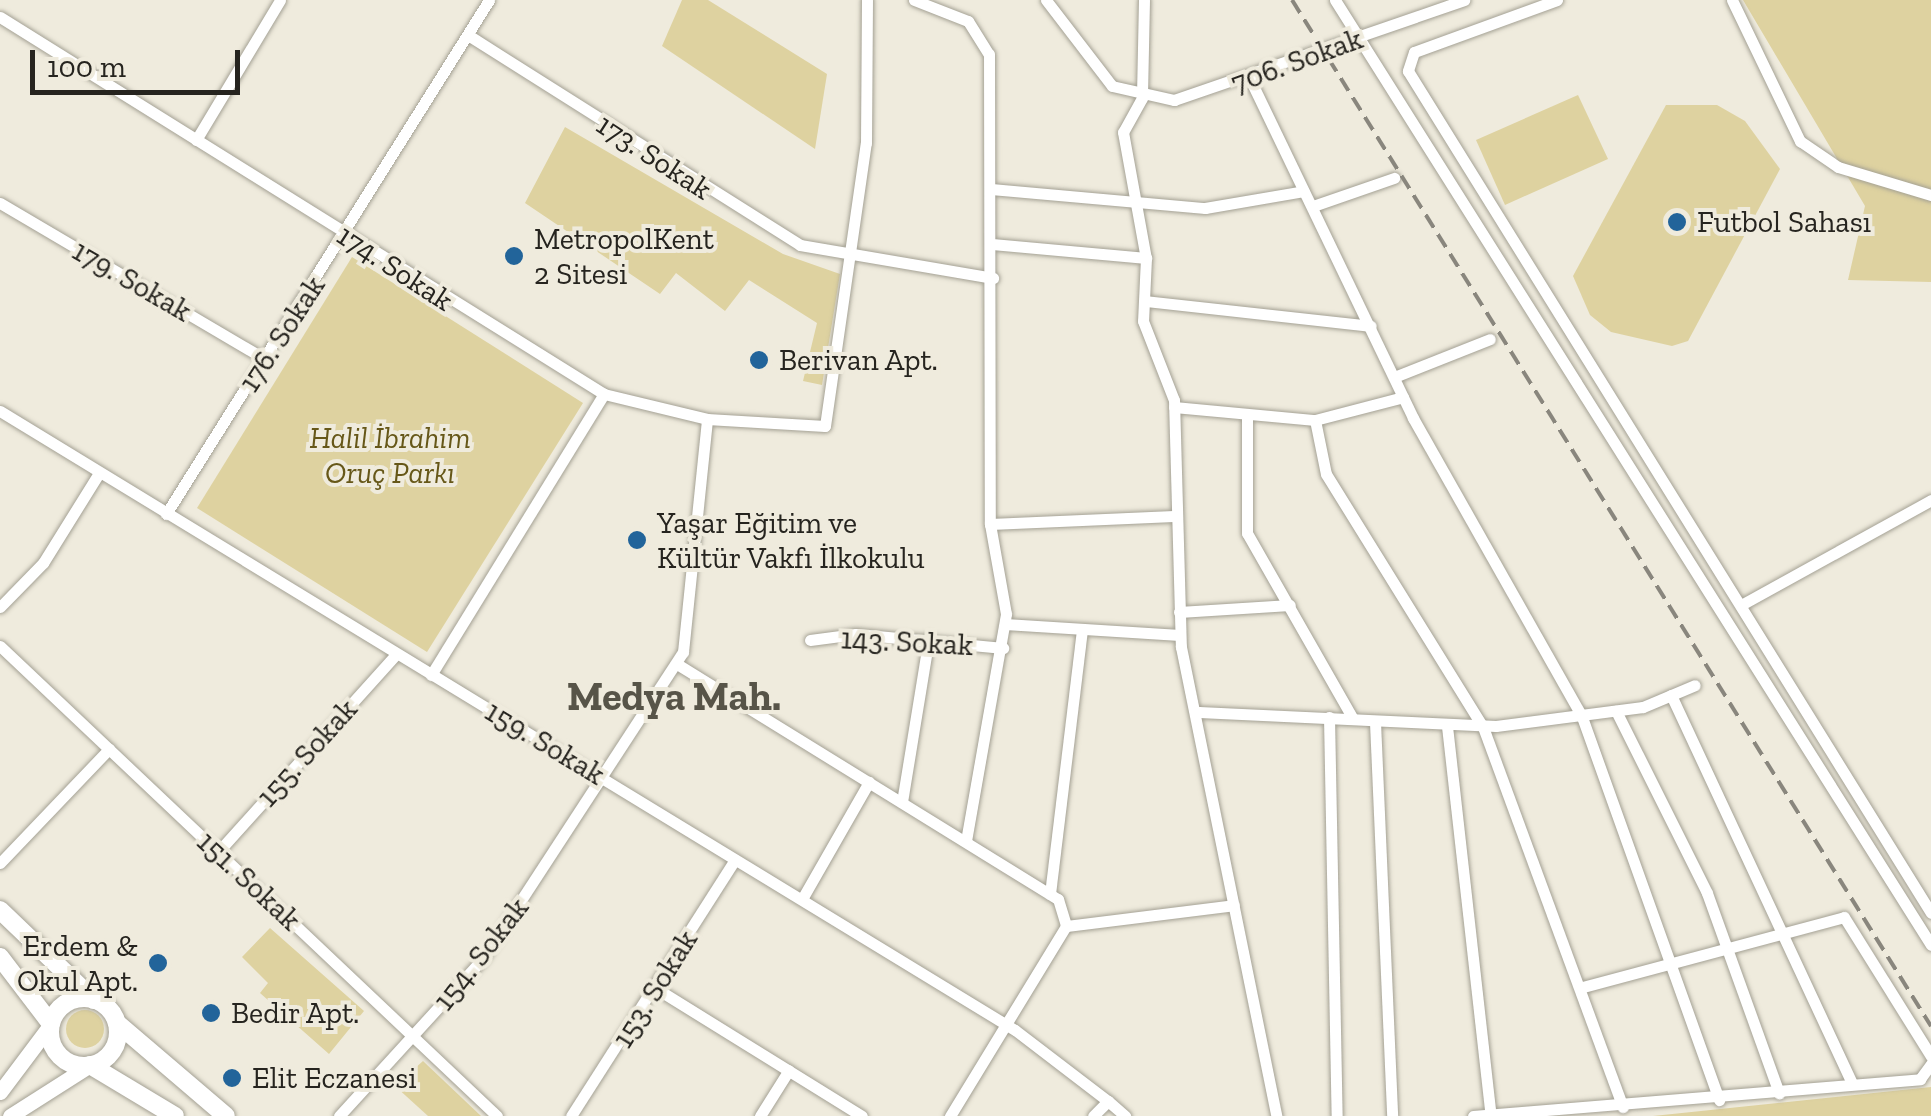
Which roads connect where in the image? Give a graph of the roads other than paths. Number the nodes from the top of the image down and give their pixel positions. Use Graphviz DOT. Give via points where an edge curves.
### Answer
graph roads {
  1 [pos="280,0"];
  2 [pos="490,0"];
  3 [pos="866,0"];
  4 [pos="914,0"];
  5 [pos="1046,0"];
  6 [pos="1144,0"];
  7 [pos="1335,0"];
  8 [pos="1464,0"];
  9 [pos="1557,0"];
  10 [pos="1721,0"];
  11 [pos="1732,0"];
  12 [pos="0,17"];
  13 [pos="1743,32"];
  14 [pos="468,34"];
  15 [pos="1359,39"];
  16 [pos="1250,79"];
  17 [pos="1142,98"];
  18 [pos="196,140"];
  19 [pos="1394,178"];
  20 [pos="992,189"];
  21 [pos="1304,191"];
  22 [pos="1931,194"];
  23 [pos="0,203"];
  24 [pos="1132,203"];
  25 [pos="1313,206"];
  26 [pos="346,236"];
  27 [pos="992,244"];
  28 [pos="1146,258"];
  29 [pos="850,260"];
  30 [pos="993,278"];
  31 [pos="1144,301"];
  32 [pos="1371,326"];
  33 [pos="1490,339"];
  34 [pos="265,358"];
  35 [pos="1394,377"];
  36 [pos="604,394"];
  37 [pos="1403,397"];
  38 [pos="1174,408"];
  39 [pos="0,411"];
  40 [pos="1247,415"];
  41 [pos="707,419"];
  42 [pos="1314,420"];
  43 [pos="99,472"];
  44 [pos="1931,500"];
  45 [pos="166,514"];
  46 [pos="1174,516"];
  47 [pos="990,524"];
  48 [pos="1290,605"];
  49 [pos="1741,605"];
  50 [pos="0,608"];
  51 [pos="1179,612"];
  52 [pos="1005,624"];
  53 [pos="1082,630"];
  54 [pos="1180,635"];
  55 [pos="928,638"];
  56 [pos="810,640"];
  57 [pos="0,646"];
  58 [pos="1003,648"];
  59 [pos="396,654"];
  60 [pos="677,664"];
  61 [pos="431,675"];
  62 [pos="1696,685"];
  63 [pos="1671,695"];
  64 [pos="1616,711"];
  65 [pos="1199,712"];
  66 [pos="1582,716"];
  67 [pos="1329,717"];
  68 [pos="1353,720"];
  69 [pos="1375,722"];
  70 [pos="1447,726"];
  71 [pos="1483,727"];
  72 [pos="109,749"];
  73 [pos="604,779"];
  74 [pos="870,782"];
  75 [pos="902,802"];
  76 [pos="966,841"];
  77 [pos="218,852"];
  78 [pos="735,860"];
  79 [pos="0,863"];
  80 [pos="1050,894"];
  81 [pos="802,899"];
  82 [pos="1234,906"];
  83 [pos="0,910"];
  84 [pos="1931,913"];
  85 [pos="1066,926"];
  86 [pos="1782,932"];
  87 [pos="1722,942"];
  88 [pos="1931,945"];
  89 [pos="0,958"];
  90 [pos="1663,960"];
  91 [pos="1583,987"];
  92 [pos="657,989"];
  93 [pos="94,1000"];
  94 [pos="116,1023"];
  95 [pos="50,1024"];
  96 [pos="1007,1026"];
  97 [pos="414,1037"];
  98 [pos="1931,1056"];
  99 [pos="1931,1064"];
  100 [pos="90,1065"];
  101 [pos="788,1070"];
  102 [pos="1852,1084"];
  103 [pos="0,1092"];
  104 [pos="1779,1092"];
  105 [pos="1719,1100"];
  106 [pos="1108,1101"];
  107 [pos="1623,1107"];
  108 [pos="10,1116"];
  109 [pos="175,1116"];
  110 [pos="226,1116"];
  111 [pos="340,1116"];
  112 [pos="497,1116"];
  113 [pos="571,1116"];
  114 [pos="760,1116"];
  115 [pos="862,1116"];
  116 [pos="950,1116"];
  117 [pos="1093,1116"];
  118 [pos="1126,1116"];
  119 [pos="1276,1116"];
  120 [pos="1337,1116"];
  121 [pos="1392,1116"];
  122 [pos="1473,1116"];
  123 [pos="1492,1116"];
  1 -- 18 [label="street"];
  2 -- 14 [label="street, 176. Sokak"];
  3 -- 29 [label="street" via="866,143"];
  4 -- 20 [label="street" via="968,22 989,54"];
  5 -- 17 [label="street, 706. Sokak" via="1091,65"];
  6 -- 17 [label="street"];
  7 -- 15 [label="street"];
  8 -- 15 [label="street, 706. Sokak"];
  9 -- 49 [label="street" via="1414,52 1408,71"];
  10 -- 13 [label="street"];
  11 -- 13 [label="street"];
  12 -- 18 [label="street, 174. Sokak"];
  13 -- 22 [label="street" via="1800,141 1838,167"];
  14 -- 26 [label="street, 176. Sokak"];
  14 -- 29 [label="street, 173. Sokak" via="752,220"];
  15 -- 16 [label="street, 706. Sokak"];
  15 -- 88 [label="street"];
  16 -- 17 [label="street, 706. Sokak" via="1174,100"];
  16 -- 21 [label="street"];
  17 -- 24 [label="street" via="1123,132"];
  18 -- 26 [label="street, 174. Sokak"];
  19 -- 25 [label="street"];
  20 -- 24 [label="street"];
  20 -- 27 [label="street"];
  21 -- 24 [label="street" via="1238,208"];
  21 -- 25 [label="street"];
  23 -- 34 [label="street, 179. Sokak"];
  24 -- 28 [label="street"];
  25 -- 32 [label="street"];
  26 -- 34 [label="street, 176. Sokak"];
  26 -- 36 [label="street, 174. Sokak"];
  27 -- 28 [label="street"];
  27 -- 30 [label="street"];
  28 -- 31 [label="street"];
  29 -- 30 [label="street, 173. Sokak"];
  29 -- 41 [label="street, 174. Sokak" via="825,426"];
  30 -- 47 [label="street"];
  31 -- 32 [label="street"];
  31 -- 38 [label="street" via="1147,348"];
  32 -- 35 [label="street"];
  33 -- 35 [label="street"];
  34 -- 45 [label="street, 176. Sokak"];
  35 -- 37 [label="street"];
  36 -- 41 [label="street, 174. Sokak"];
  36 -- 61 [label="street"];
  37 -- 42 [label="street"];
  37 -- 66 [label="street"];
  38 -- 40 [label="street"];
  38 -- 46 [label="street"];
  39 -- 43 [label="street, 159. Sokak"];
  40 -- 42 [label="street"];
  40 -- 48 [label="street" via="1248,534"];
  41 -- 60 [label="street, 154. Sokak" via="688,633"];
  42 -- 71 [label="street" via="1326,474"];
  43 -- 45 [label="street, 159. Sokak"];
  43 -- 50 [label="street" via="43,563"];
  44 -- 49 [label="street"];
  45 -- 59 [label="street, 159. Sokak"];
  46 -- 47 [label="street"];
  46 -- 51 [label="street"];
  47 -- 52 [label="street"];
  48 -- 51 [label="street"];
  48 -- 68 [label="street"];
  49 -- 84 [label="street"];
  51 -- 54 [label="street"];
  52 -- 53 [label="street"];
  52 -- 58 [label="street"];
  53 -- 54 [label="street"];
  53 -- 80 [label="street"];
  54 -- 65 [label="street"];
  55 -- 56 [label="street, 143. Sokak"];
  55 -- 58 [label="street, 143. Sokak"];
  55 -- 75 [label="street"];
  57 -- 72 [label="street, 151. Sokak"];
  58 -- 76 [label="street"];
  59 -- 61 [label="street, 159. Sokak"];
  59 -- 77 [label="street, 155. Sokak"];
  60 -- 73 [label="street, 154. Sokak"];
  60 -- 74 [label="street"];
  61 -- 73 [label="street, 159. Sokak"];
  62 -- 63 [label="street"];
  63 -- 64 [label="street"];
  63 -- 86 [label="street"];
  64 -- 66 [label="street"];
  64 -- 87 [label="street"];
  65 -- 67 [label="street"];
  65 -- 82 [label="street"];
  66 -- 71 [label="street"];
  66 -- 90 [label="street"];
  67 -- 68 [label="street"];
  67 -- 120 [label="street"];
  68 -- 69 [label="street"];
  69 -- 70 [label="street"];
  69 -- 121 [label="street"];
  70 -- 71 [label="street"];
  70 -- 123 [label="street"];
  71 -- 91 [label="street"];
  72 -- 77 [label="street, 151. Sokak"];
  72 -- 79 [label="street"];
  73 -- 78 [label="street, 159. Sokak"];
  73 -- 97 [label="street, 154. Sokak" via="484,957"];
  74 -- 75 [label="street"];
  74 -- 81 [label="street"];
  75 -- 76 [label="street"];
  76 -- 80 [label="street"];
  77 -- 97 [label="street, 151. Sokak"];
  78 -- 81 [label="street, 159. Sokak"];
  78 -- 92 [label="street, 153. Sokak"];
  80 -- 85 [label="street"];
  81 -- 96 [label="street, 159. Sokak"];
  82 -- 85 [label="street"];
  82 -- 119 [label="street"];
  83 -- 93 [label="main road"];
  85 -- 96 [label="street"];
  86 -- 87 [label="street"];
  86 -- 98 [label="street" via="1844,917"];
  86 -- 102 [label="street"];
  87 -- 90 [label="street"];
  87 -- 104 [label="street"];
  89 -- 95 [label="main road"];
  90 -- 91 [label="street"];
  90 -- 105 [label="street"];
  91 -- 107 [label="street"];
  92 -- 101 [label="street"];
  92 -- 113 [label="street, 153. Sokak"];
  93 -- 94 [label="main road"];
  93 -- 95 [label="main road" via="62,1005"];
  94 -- 100 [label="main road" via="109,1054"];
  94 -- 110 [label="main road"];
  95 -- 100 [label="main road" via="59,1055"];
  95 -- 103 [label="main road"];
  96 -- 106 [label="street, 159. Sokak"];
  96 -- 116 [label="street"];
  97 -- 111 [label="street, 154. Sokak"];
  97 -- 112 [label="street, 151. Sokak"];
  99 -- 102 [label="street" via="1920,1079"];
  100 -- 108 [label="main road"];
  100 -- 109 [label="main road"];
  101 -- 114 [label="street"];
  101 -- 115 [label="street"];
  102 -- 104 [label="street"];
  104 -- 105 [label="street"];
  105 -- 107 [label="street"];
  106 -- 117 [label="street"];
  106 -- 118 [label="street, 159. Sokak"];
  107 -- 123 [label="street"];
  122 -- 123 [label="street"];
}
